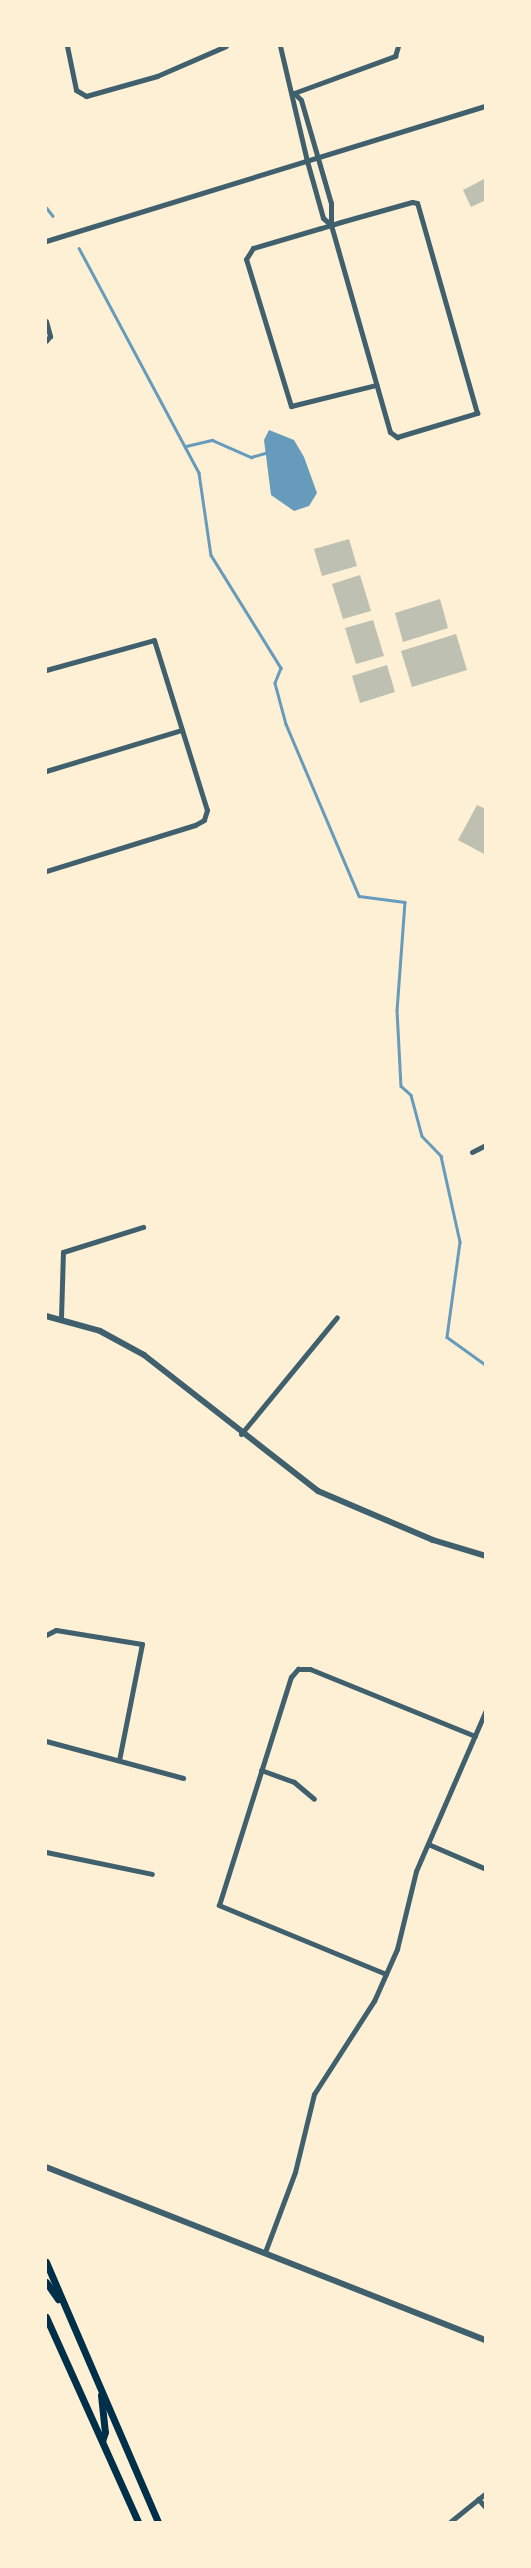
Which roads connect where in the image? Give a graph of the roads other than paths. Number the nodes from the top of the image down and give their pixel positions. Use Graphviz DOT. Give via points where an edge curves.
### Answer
graph roads {
  1 [pos="67,46"];
  2 [pos="226,46"];
  3 [pos="280,46"];
  4 [pos="398,46"];
  5 [pos="293,93"];
  6 [pos="485,106"];
  7 [pos="318,158"];
  8 [pos="307,161"];
  9 [pos="331,225"];
  10 [pos="46,241"];
  11 [pos="46,321"];
  12 [pos="46,341"];
  13 [pos="376,385"];
  14 [pos="46,668"];
  15 [pos="182,730"];
  16 [pos="46,771"];
  17 [pos="46,871"];
  18 [pos="485,1145"];
  19 [pos="472,1152"];
  20 [pos="143,1227"];
  21 [pos="46,1316"];
  22 [pos="337,1317"];
  23 [pos="61,1318"];
  24 [pos="241,1434"];
  25 [pos="485,1556"];
  26 [pos="46,1635"];
  27 [pos="485,1710"];
  28 [pos="475,1736"];
  29 [pos="46,1741"];
  30 [pos="119,1760"];
  31 [pos="261,1770"];
  32 [pos="183,1778"];
  33 [pos="314,1799"];
  34 [pos="428,1844"];
  35 [pos="46,1852"];
  36 [pos="485,1869"];
  37 [pos="152,1874"];
  38 [pos="386,1974"];
  39 [pos="46,2167"];
  40 [pos="265,2252"];
  41 [pos="46,2262"];
  42 [pos="46,2282"];
  43 [pos="66,2310"];
  44 [pos="46,2316"];
  45 [pos="485,2340"];
  46 [pos="101,2395"];
  47 [pos="102,2441"];
  48 [pos="485,2493"];
  49 [pos="478,2499"];
  50 [pos="485,2508"];
  51 [pos="138,2522"];
  52 [pos="158,2522"];
  53 [pos="450,2522"];
  1 -- 2 [label="street" via="76,90 86,96 157,76"];
  3 -- 5 [label="street"];
  4 -- 5 [label="street" via="395,56"];
  5 -- 7 [label="street" via="301,100"];
  5 -- 8 [label="street" via="291,103"];
  6 -- 7 [label="street"];
  7 -- 8 [label="street"];
  7 -- 9 [label="street" via="334,215"];
  8 -- 9 [label="street" via="323,218"];
  8 -- 10 [label="street"];
  9 -- 13 [label="street"];
  9 -- 13 [label="street" via="248,252 279,375 291,406"];
  9 -- 13 [label="street" via="417,203 477,413 392,436"];
  11 -- 12 [label="street" via="50,336"];
  14 -- 15 [label="street" via="154,640"];
  15 -- 16 [label="street"];
  15 -- 17 [label="street" via="204,797 204,820"];
  18 -- 19 [label="street"];
  20 -- 23 [label="street" via="63,1252"];
  21 -- 23 [label="street"];
  22 -- 24 [label="street"];
  23 -- 24 [label="street" via="100,1331 144,1355"];
  24 -- 25 [label="street" via="291,1475 350,1507"];
  26 -- 30 [label="street" via="57,1630 142,1644"];
  27 -- 28 [label="street"];
  28 -- 31 [label="street" via="304,1668 291,1677"];
  28 -- 34 [label="street"];
  29 -- 30 [label="street"];
  30 -- 32 [label="street"];
  31 -- 33 [label="street" via="294,1782"];
  31 -- 38 [label="street" via="219,1905"];
  34 -- 36 [label="street"];
  34 -- 38 [label="street"];
  35 -- 37 [label="street"];
  38 -- 40 [label="street" via="368,2015 331,2062 314,2094 295,2172"];
  39 -- 40 [label="street"];
  40 -- 45 [label="street"];
  41 -- 43 [label="main road"];
  42 -- 43 [label="main road"];
  43 -- 46 [label="main road"];
  44 -- 47 [label="main road"];
  46 -- 47 [label="main road"];
  46 -- 52 [label="main road"];
  47 -- 51 [label="main road"];
  48 -- 49 [label="street"];
  49 -- 50 [label="street"];
  49 -- 53 [label="street"];
}
